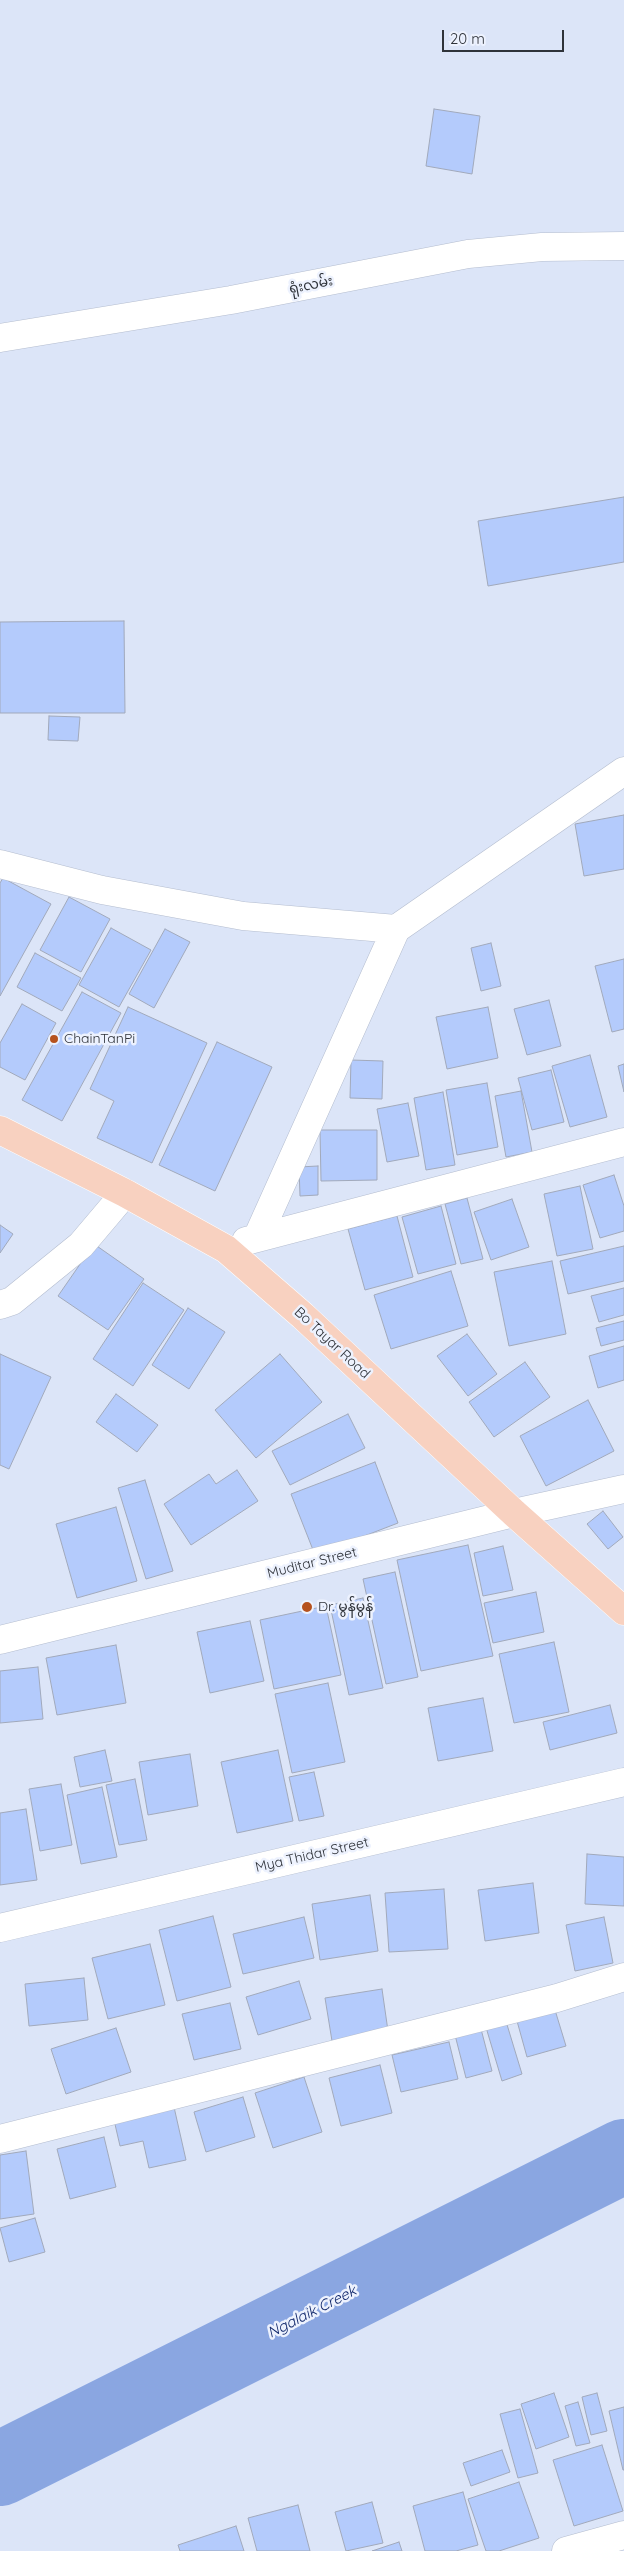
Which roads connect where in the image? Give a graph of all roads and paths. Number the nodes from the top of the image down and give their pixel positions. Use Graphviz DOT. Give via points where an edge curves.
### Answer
graph roads {
  1 [pos="624,246"];
  2 [pos="0,338"];
  3 [pos="624,771"];
  4 [pos="0,864"];
  5 [pos="396,929"];
  6 [pos="0,1130"];
  7 [pos="624,1142"];
  8 [pos="125,1193"];
  9 [pos="258,1236"];
  10 [pos="226,1249"];
  11 [pos="0,1305"];
  12 [pos="624,1489"];
  13 [pos="514,1513"];
  14 [pos="624,1612"];
  15 [pos="0,1640"];
  16 [pos="624,1782"];
  17 [pos="0,1928"];
  18 [pos="624,1977"];
  19 [pos="0,2139"];
  20 [pos="624,2535"];
  21 [pos="566,2551"];
  1 -- 2 [label="street, ရုံးလမ်း" via="542,247 468,254 231,300"];
  3 -- 5 [label="street"];
  4 -- 5 [label="street" via="102,890 243,916"];
  5 -- 9 [label="street"];
  6 -- 8 [label="main road, Bo Tayar Road"];
  7 -- 9 [label="street"];
  8 -- 10 [label="main road, Bo Tayar Road"];
  8 -- 11 [label="street" via="81,1245 12,1301"];
  9 -- 10 [label="street"];
  10 -- 13 [label="main road, Bo Tayar Road"];
  12 -- 13 [label="street, Muditar Street"];
  13 -- 14 [label="main road, Bo Tayar Road"];
  13 -- 15 [label="street, Muditar Street"];
  16 -- 17 [label="street, Mya Thidar Street"];
  18 -- 19 [label="street" via="557,1998"];
  20 -- 21 [label="street"];
}
